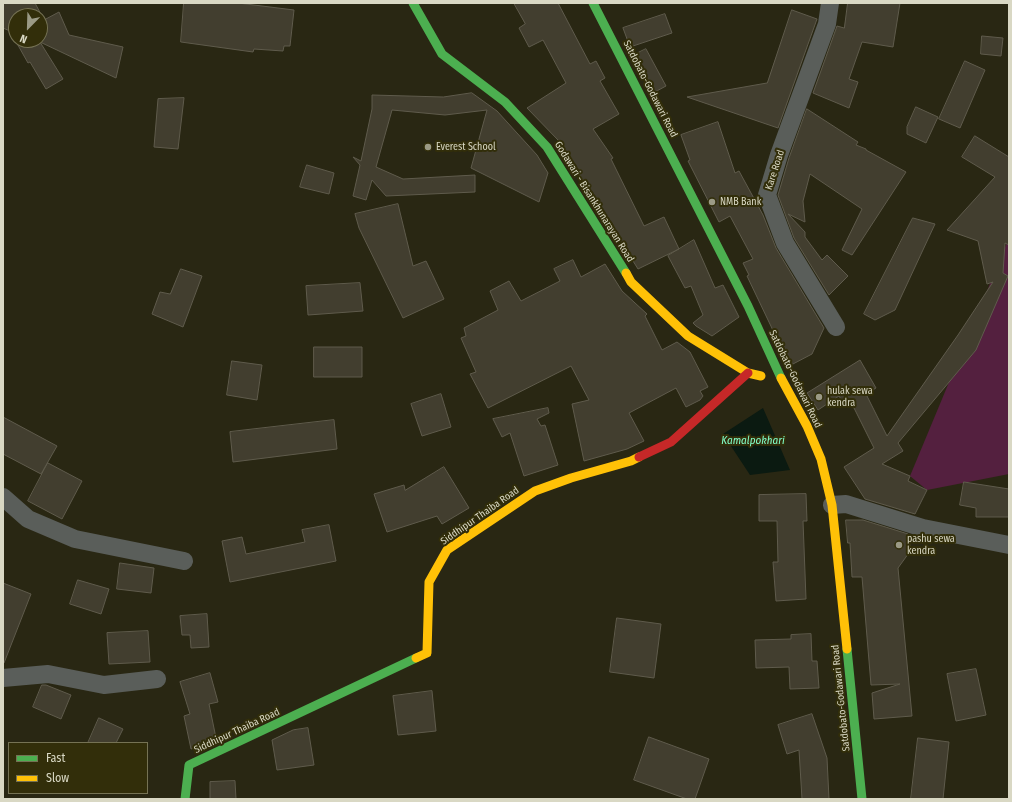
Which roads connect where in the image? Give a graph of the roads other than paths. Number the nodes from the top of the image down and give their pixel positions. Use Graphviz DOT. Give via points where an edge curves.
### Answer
graph roads {
  1 [pos="413,3"];
  2 [pos="593,3"];
  3 [pos="830,3"];
  4 [pos="836,327"];
  5 [pos="748,373"];
  6 [pos="782,380"];
  7 [pos="3,497"];
  8 [pos="832,505"];
  9 [pos="1009,545"];
  10 [pos="184,561"];
  11 [pos="3,678"];
  12 [pos="157,679"];
  13 [pos="185,799"];
  14 [pos="862,799"];
  1 -- 5 [label="street, Godawari - Bisankhunarayan Road" via="442,54 505,102 547,147 631,282 688,336"];
  2 -- 6 [label="street, Satdobato-Godawari Road" via="748,306"];
  3 -- 4 [label="street, Kare Road" via="827,24 767,195 785,244"];
  5 -- 6 [label="street, Godawari - Bisankhunarayan Road"];
  5 -- 13 [label="street, Siddhipur Thaiba Road" via="671,442 631,461 536,491 448,550 429,582 427,653 189,765"];
  6 -- 8 [label="street, Satdobato-Godawari Road" via="807,426 821,459"];
  7 -- 10 [label="street" via="28,518 75,540"];
  8 -- 9 [label="street" via="846,504 923,528"];
  8 -- 14 [label="street, Satdobato-Godawari Road"];
  11 -- 12 [label="street" via="48,674 104,685"];
}
